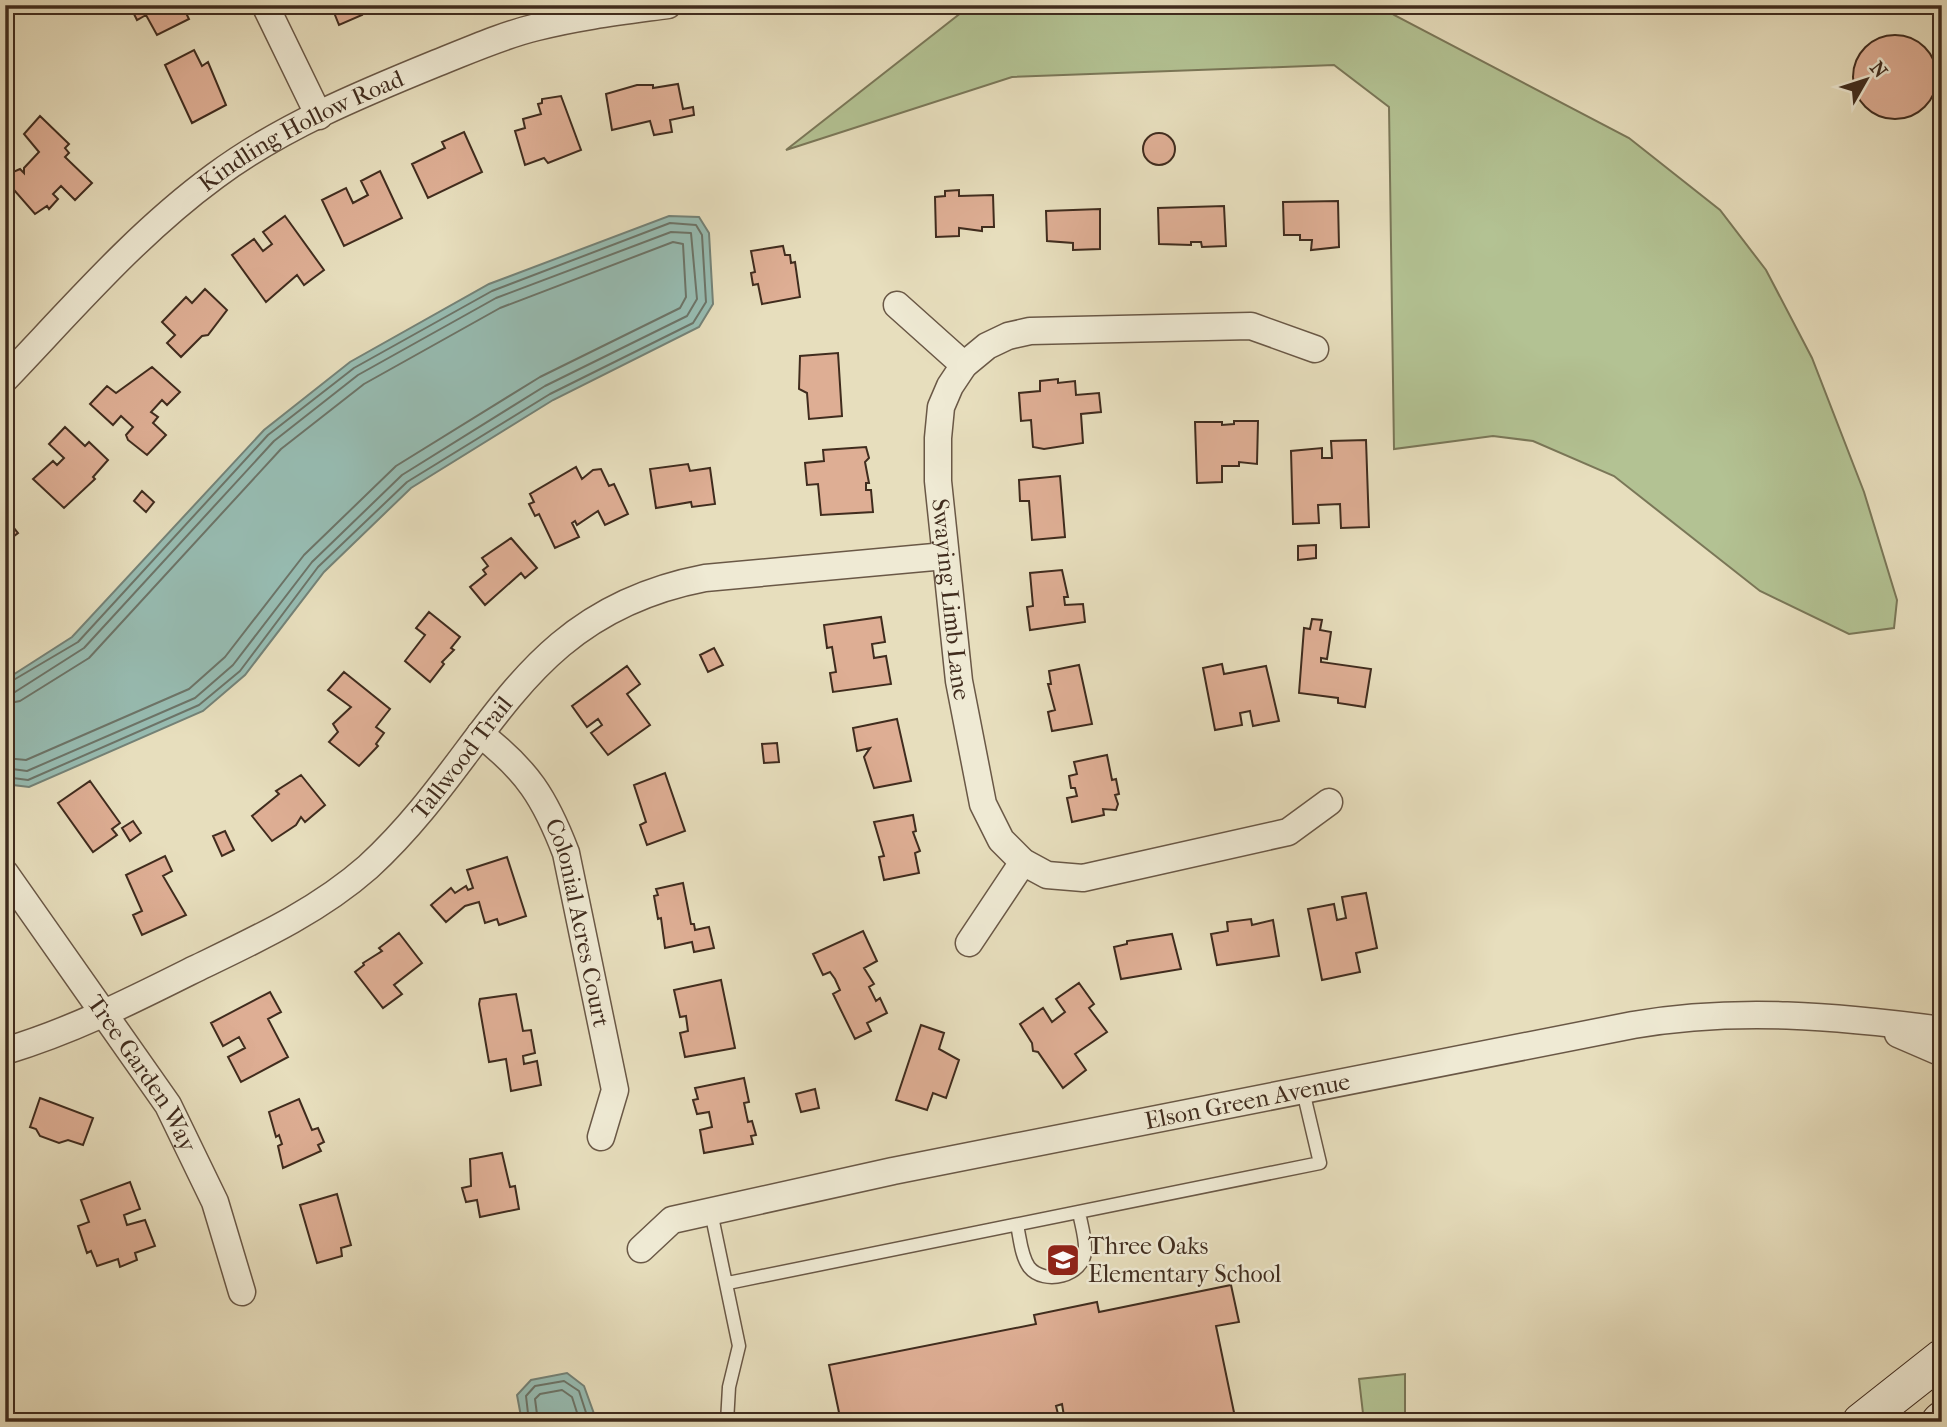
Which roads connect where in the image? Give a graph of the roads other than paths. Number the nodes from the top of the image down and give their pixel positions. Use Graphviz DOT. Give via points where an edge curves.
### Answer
graph roads {
  1 [pos="265,5"];
  2 [pos="668,5"];
  3 [pos="319,116"];
  4 [pos="897,305"];
  5 [pos="1315,349"];
  6 [pos="964,365"];
  7 [pos="5,379"];
  8 [pos="945,556"];
  9 [pos="480,734"];
  10 [pos="1329,802"];
  11 [pos="1023,862"];
  12 [pos="5,873"];
  13 [pos="969,943"];
  14 [pos="105,1013"];
  15 [pos="1868,1020"];
  16 [pos="1942,1030"];
  17 [pos="5,1051"];
  18 [pos="1942,1053"];
  19 [pos="1303,1091"];
  20 [pos="601,1137"];
  21 [pos="712,1212"];
  22 [pos="1079,1212"];
  23 [pos="1017,1225"];
  24 [pos="641,1249"];
  25 [pos="727,1283"];
  26 [pos="242,1292"];
  27 [pos="1942,1358"];
  28 [pos="727,1422"];
  29 [pos="1861,1422"];
  1 -- 3 [label="street"];
  2 -- 3 [label="street, Kindling Hollow Road" via="534,28 388,83"];
  3 -- 7 [label="street, Kindling Hollow Road" via="257,148 167,215"];
  4 -- 6 [label="street"];
  5 -- 6 [label="street, Swaying Limb Lane" via="1251,326 1030,331 987,346"];
  6 -- 8 [label="street, Swaying Limb Lane" via="941,407 938,481"];
  8 -- 9 [label="street, Tallwood Trail" via="705,578 646,593 585,624 554,647 522,679"];
  8 -- 11 [label="street, Swaying Limb Lane" via="959,681 983,804 1000,840"];
  9 -- 14 [label="street, Tallwood Trail" via="401,834 328,898 288,924"];
  9 -- 20 [label="street, Colonial Acres Court" via="513,759 535,788 566,853 615,1090"];
  10 -- 11 [label="street, Swaying Limb Lane" via="1288,832 1083,878 1047,875"];
  11 -- 13 [label="street"];
  12 -- 14 [label="street, Tree Garden Way"];
  14 -- 17 [label="street, Tallwood Trail"];
  14 -- 26 [label="street, Tree Garden Way" via="168,1105 196,1158 215,1202"];
  15 -- 16 [label="street, Elson Green Avenue"];
  15 -- 18 [label="street, Elson Green Avenue"];
  15 -- 19 [label="street, Elson Green Avenue" via="1771,1013 1684,1016"];
  19 -- 21 [label="street, Elson Green Avenue"];
  19 -- 22 [label="lane" via="1320,1163"];
  21 -- 24 [label="street, Elson Green Avenue" via="672,1220"];
  21 -- 25 [label="lane"];
  22 -- 23 [label="lane"];
  22 -- 23 [label="lane" via="1083,1258 1078,1267 1059,1277 1049,1278 1030,1268"];
  23 -- 25 [label="lane"];
  25 -- 28 [label="lane" via="740,1346 729,1387"];
  27 -- 29 [label="main road"];
}
